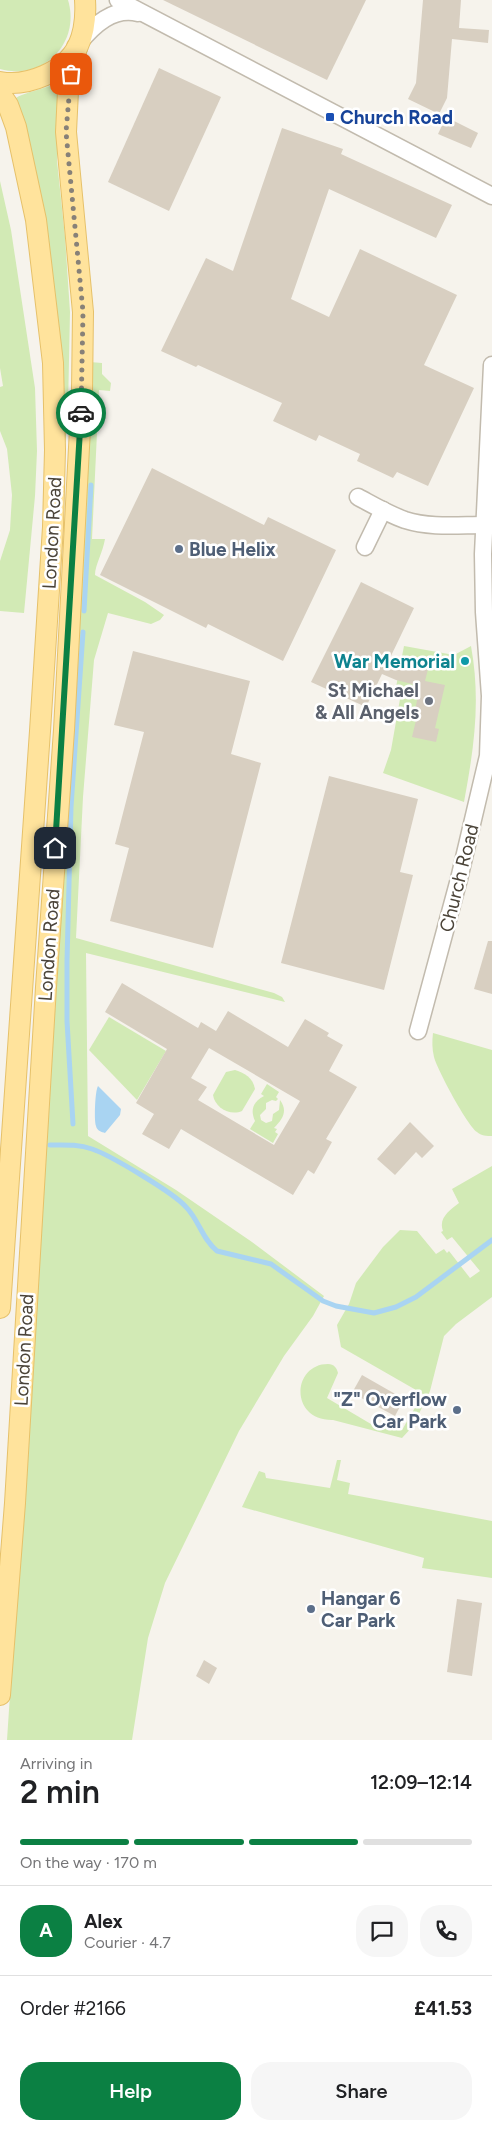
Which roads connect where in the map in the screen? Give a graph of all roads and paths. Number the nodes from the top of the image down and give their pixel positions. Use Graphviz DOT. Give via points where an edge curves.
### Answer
graph roads {
  1 [pos="85,0"];
  2 [pos="118,0"];
  3 [pos="147,16"];
  4 [pos="78,45"];
  5 [pos="0,82"];
  6 [pos="0,93"];
  7 [pos="492,196"];
  8 [pos="492,364"];
  9 [pos="358,498"];
  10 [pos="383,510"];
  11 [pos="484,525"];
  12 [pos="366,547"];
  13 [pos="418,1031"];
  14 [pos="0,1308"];
  15 [pos="0,1695"];
  1 -- 4 [label="main road, London Road"];
  2 -- 3 [label="street"];
  3 -- 4 [label="street" via="130,12 114,14 96,24"];
  3 -- 7 [label="street"];
  4 -- 5 [label="main road" via="64,62 40,77 18,83"];
  4 -- 15 [label="main road, London Road" via="68,91 66,132 83,312 81,410 64,730"];
  6 -- 14 [label="main road, London Road" via="8,105 18,134 37,229 53,363 55,450 46,644"];
  8 -- 11 [label="street, Church Road"];
  9 -- 10 [label="street"];
  10 -- 11 [label="street" via="423,524"];
  10 -- 12 [label="street"];
  11 -- 13 [label="street, Church Road" via="484,612 491,709 488,756"];
}
